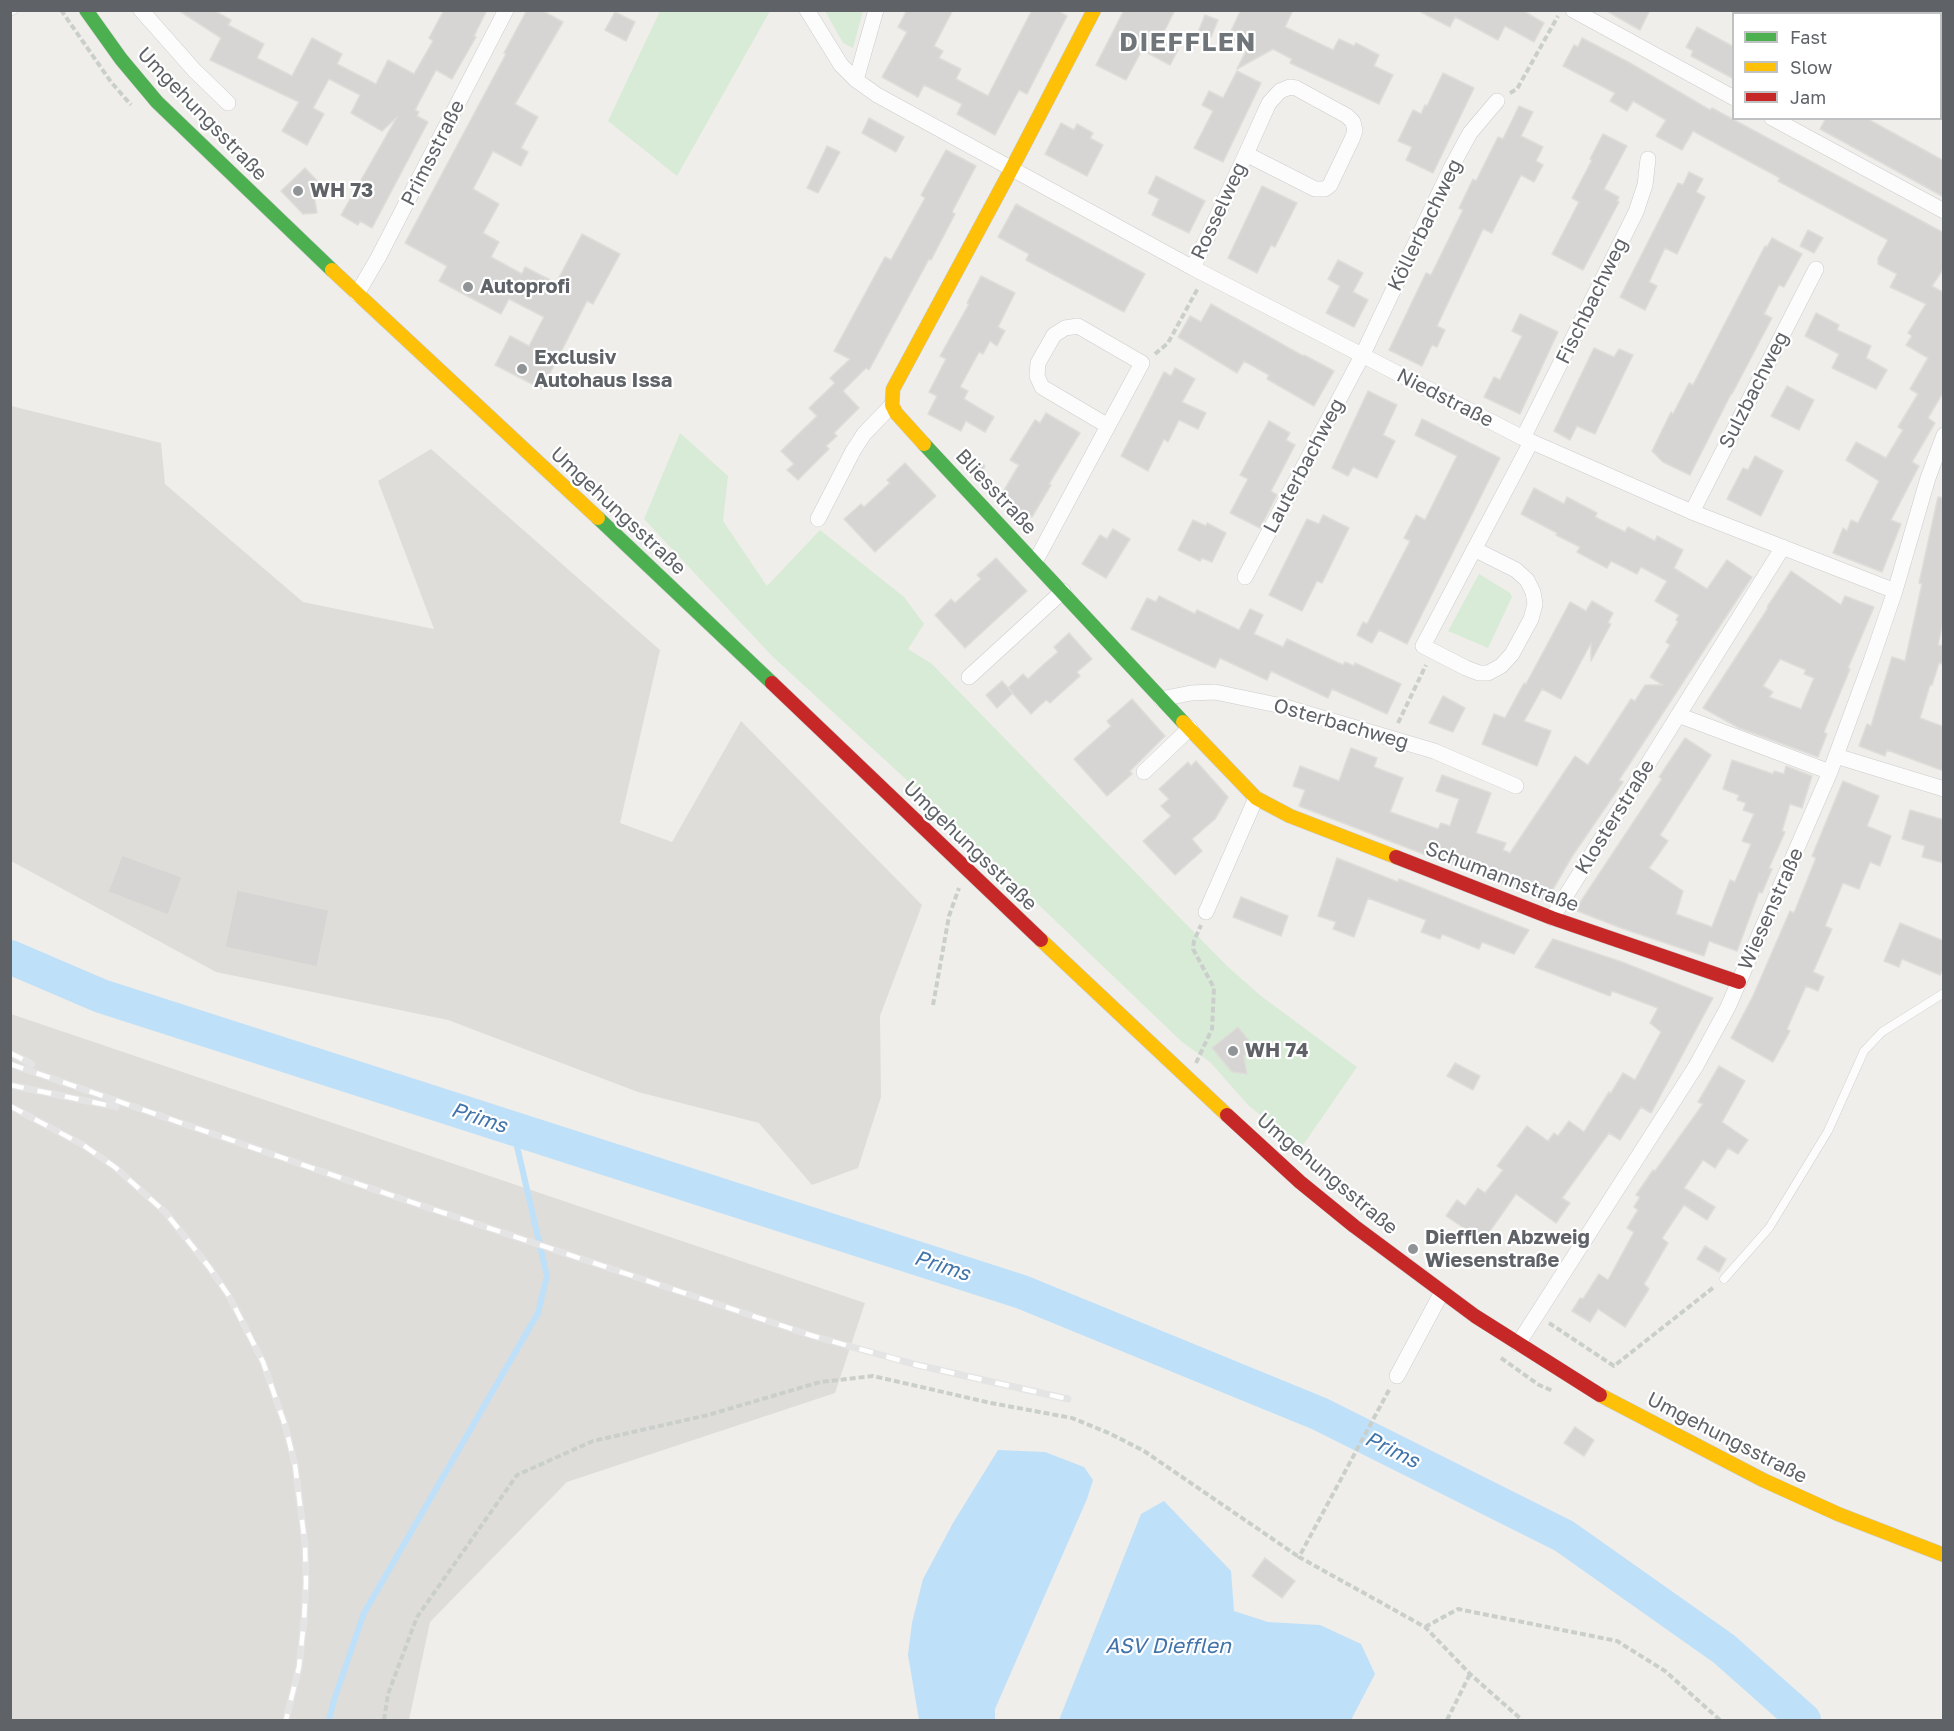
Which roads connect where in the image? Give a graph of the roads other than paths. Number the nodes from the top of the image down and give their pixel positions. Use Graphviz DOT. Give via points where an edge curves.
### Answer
graph roads {
  1 [pos="86,10"];
  2 [pos="141,10"];
  3 [pos="506,10"];
  4 [pos="807,10"];
  5 [pos="876,10"];
  6 [pos="1094,10"];
  7 [pos="1574,10"];
  8 [pos="856,80"];
  9 [pos="1732,97"];
  10 [pos="1497,101"];
  11 [pos="228,102"];
  12 [pos="1776,120"];
  13 [pos="1246,154"];
  14 [pos="1648,159"];
  15 [pos="1012,168"];
  16 [pos="1944,211"];
  17 [pos="1816,269"];
  18 [pos="1199,272"];
  19 [pos="357,294"];
  20 [pos="1362,356"];
  21 [pos="892,405"];
  22 [pos="1108,426"];
  23 [pos="1944,435"];
  24 [pos="1527,440"];
  25 [pos="1692,512"];
  26 [pos="818,519"];
  27 [pos="1783,547"];
  28 [pos="1474,549"];
  29 [pos="1035,562"];
  30 [pos="1245,577"];
  31 [pos="1062,591"];
  32 [pos="1895,591"];
  33 [pos="969,677"];
  34 [pos="1161,699"];
  35 [pos="1678,715"];
  36 [pos="1190,728"];
  37 [pos="1836,756"];
  38 [pos="1144,772"];
  39 [pos="1830,772"];
  40 [pos="1516,786"];
  41 [pos="1944,789"];
  42 [pos="1256,798"];
  43 [pos="1206,912"];
  44 [pos="1552,918"];
  45 [pos="1739,982"];
  46 [pos="1944,993"];
  47 [pos="1724,1279"];
  48 [pos="1442,1292"];
  49 [pos="1518,1344"];
  50 [pos="1397,1376"];
  51 [pos="1944,1555"];
  1 -- 19 [label="main road, Umgehungsstraße" via="157,102"];
  2 -- 11 [label="street"];
  3 -- 19 [label="street, Primsstraße"];
  4 -- 8 [label="street, Niedstraße" via="841,64"];
  5 -- 8 [label="street"];
  6 -- 15 [label="main road"];
  7 -- 9 [label="street"];
  8 -- 15 [label="street, Niedstraße"];
  10 -- 20 [label="street, Köllerbachweg" via="1470,133 1452,165"];
  12 -- 16 [label="street"];
  13 -- 13 [label="street, Rosselweg" via="1269,103 1290,87 1353,122 1352,140 1330,185 1324,189 1315,189"];
  13 -- 18 [label="street, Rosselweg"];
  14 -- 24 [label="street, Fischbachweg" via="1636,212"];
  15 -- 18 [label="street, Niedstraße"];
  15 -- 21 [label="main road" via="906,362 893,389"];
  17 -- 25 [label="street, Sulzbachweg"];
  18 -- 20 [label="street, Niedstraße"];
  19 -- 48 [label="main road, Umgehungsstraße" via="656,572 1188,1080 1300,1182"];
  20 -- 24 [label="street, Niedstraße"];
  20 -- 30 [label="street, Lauterbachweg"];
  21 -- 26 [label="street" via="859,442"];
  21 -- 29 [label="main road, Bliesstraße"];
  22 -- 22 [label="street" via="1042,387 1037,376 1038,363 1054,335 1065,328 1078,326 1142,363"];
  22 -- 29 [label="street"];
  23 -- 32 [label="street, Wiesenstraße"];
  24 -- 25 [label="street, Niedstraße"];
  24 -- 28 [label="street, Fischbachweg"];
  25 -- 27 [label="street, Niedstraße"];
  27 -- 32 [label="street, Niedstraße"];
  27 -- 35 [label="street, Klosterstraße"];
  28 -- 28 [label="street, Fischbachweg" via="1516,570 1527,580 1535,604 1512,654 1488,673 1466,668 1423,646"];
  29 -- 31 [label="main road, Bliesstraße"];
  31 -- 33 [label="street"];
  31 -- 34 [label="main road, Bliesstraße"];
  32 -- 37 [label="street, Wiesenstraße"];
  34 -- 36 [label="main road, Bliesstraße"];
  34 -- 40 [label="street, Osterbachweg" via="1191,693 1238,695 1391,737"];
  35 -- 39 [label="street"];
  35 -- 44 [label="street, Klosterstraße"];
  36 -- 38 [label="street"];
  36 -- 42 [label="main road, Bliesstraße"];
  37 -- 39 [label="street, Wiesenstraße"];
  37 -- 41 [label="street"];
  39 -- 45 [label="street, Wiesenstraße"];
  42 -- 43 [label="street"];
  42 -- 44 [label="main road, Schumannstraße" via="1290,816"];
  44 -- 45 [label="main road, Schumannstraße"];
  45 -- 49 [label="street, Wiesenstraße" via="1696,1066"];
  46 -- 47 [label="lane" via="1882,1032 1864,1051 1828,1131 1769,1228"];
  48 -- 49 [label="main road, Umgehungsstraße"];
  48 -- 50 [label="street"];
  49 -- 51 [label="main road, Umgehungsstraße" via="1598,1394 1763,1480"];
}
